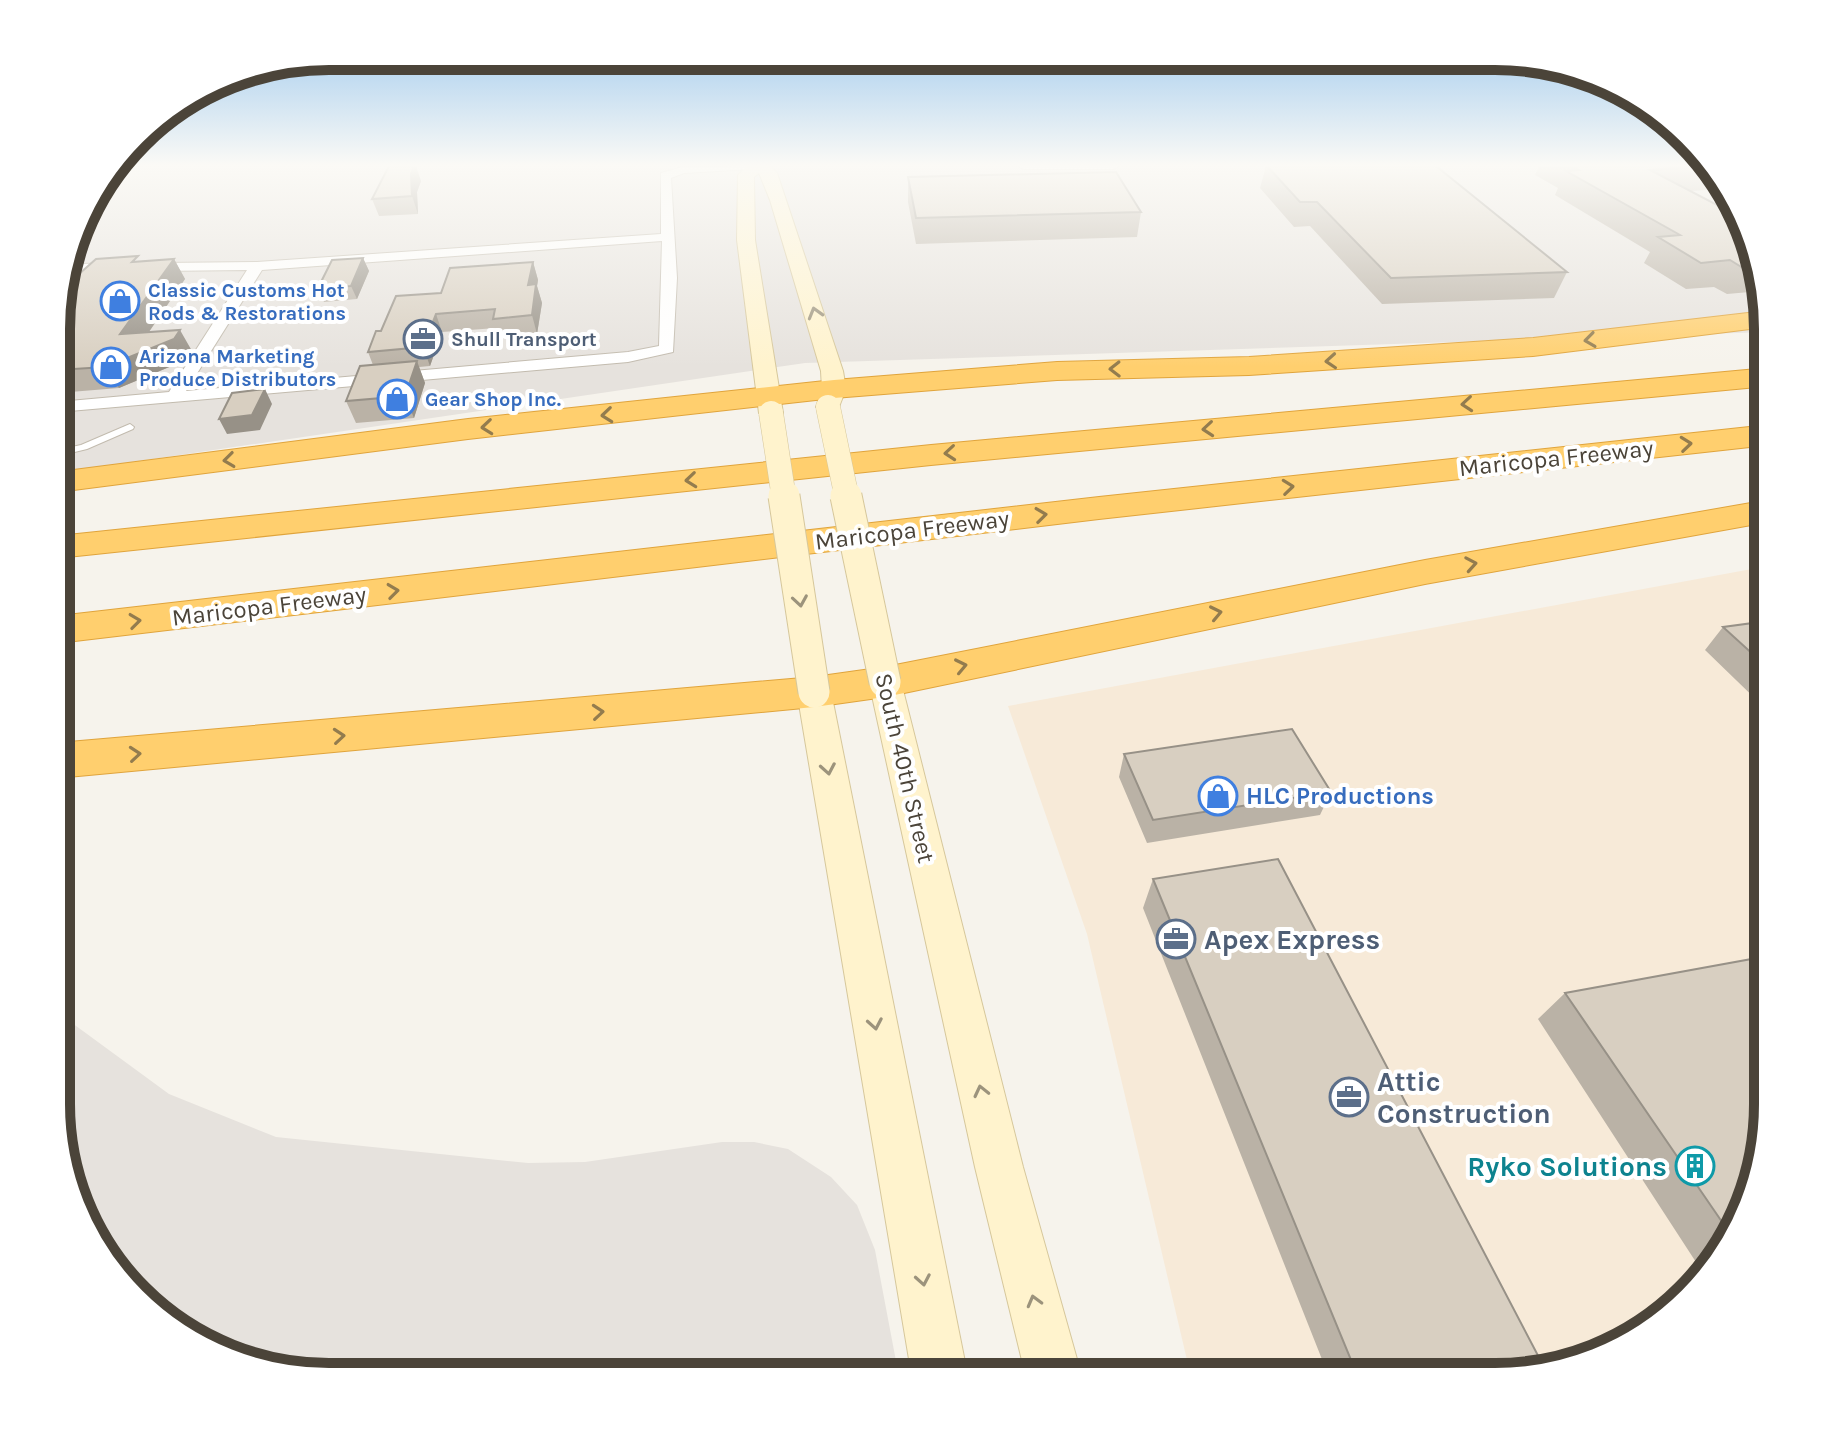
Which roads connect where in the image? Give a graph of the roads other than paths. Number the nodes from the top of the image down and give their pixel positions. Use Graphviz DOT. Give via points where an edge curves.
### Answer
graph roads {
  1 [pos="668,233"];
  2 [pos="746,233"];
  3 [pos="789,233"];
  4 [pos="668,237"];
  5 [pos="257,266"];
  6 [pos="78,268"];
  7 [pos="1754,321"];
  8 [pos="1754,360"];
  9 [pos="1754,378"];
  10 [pos="174,397"];
  11 [pos="831,398"];
  12 [pos="1515,400"];
  13 [pos="769,405"];
  14 [pos="70,406"];
  15 [pos="130,427"];
  16 [pos="1754,437"];
  17 [pos="70,450"];
  18 [pos="70,480"];
  19 [pos="1754,514"];
  20 [pos="70,546"];
  21 [pos="70,629"];
  22 [pos="885,682"];
  23 [pos="814,692"];
  24 [pos="71,760"];
  25 [pos="937,1363"];
  26 [pos="1050,1363"];
  1 -- 4 [label="street"];
  2 -- 13 [label="main road, South 40th Street"];
  11 -- 3 [label="main road, South 40th Street, one-way" via="821,332"];
  4 -- 5 [label="street"];
  4 -- 10 [label="street" via="667,349 628,357"];
  5 -- 6 [label="street"];
  5 -- 10 [label="street"];
  7 -- 11 [label="highway, one-way" via="1533,347 1249,366 1057,371"];
  8 -- 12 [label="highway"];
  9 -- 12 [label="highway"];
  10 -- 14 [label="street"];
  11 -- 13 [label="highway"];
  11 -- 22 [label="main road, South 40th Street, bridge"];
  12 -- 20 [label="highway, one-way"];
  13 -- 18 [label="highway, one-way" via="468,429"];
  13 -- 23 [label="main road, South 40th Street, one-way, bridge"];
  15 -- 17 [label="lane"];
  21 -- 16 [label="highway, Maricopa Freeway, one-way"];
  22 -- 19 [label="highway, one-way" via="1425,572"];
  22 -- 23 [label="highway"];
  26 -- 22 [label="main road, South 40th Street, one-way"];
  24 -- 23 [label="highway, one-way"];
  23 -- 25 [label="main road, South 40th Street, one-way"];
}
